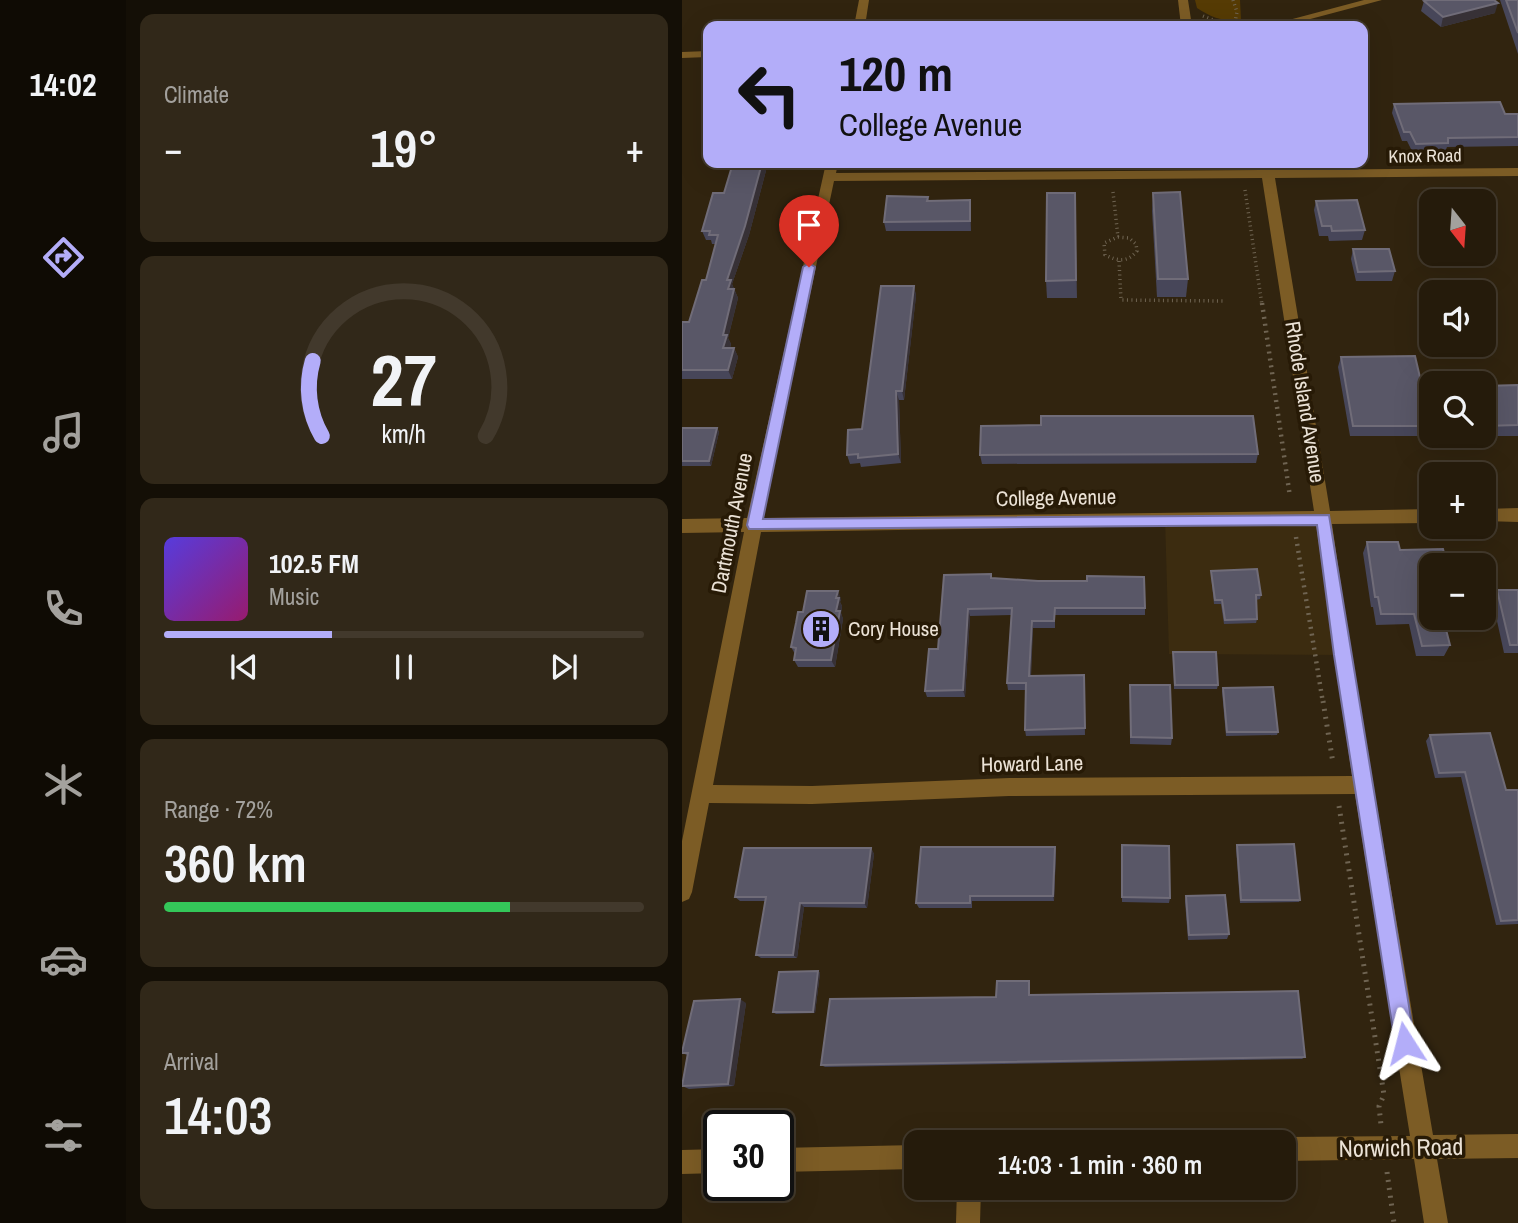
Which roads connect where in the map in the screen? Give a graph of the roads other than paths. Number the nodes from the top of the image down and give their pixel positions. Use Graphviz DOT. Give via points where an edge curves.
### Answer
graph roads {
  1 [pos="864,0"];
  2 [pos="1183,0"];
  3 [pos="1377,0"];
  4 [pos="861,21"];
  5 [pos="1186,21"];
  6 [pos="1292,21"];
  7 [pos="703,43"];
  8 [pos="682,44"];
  9 [pos="703,54"];
  10 [pos="682,55"];
  11 [pos="1266,169"];
  12 [pos="830,170"];
  13 [pos="1517,172"];
  14 [pos="1496,515"];
  15 [pos="1517,515"];
  16 [pos="1419,516"];
  17 [pos="1323,519"];
  18 [pos="754,525"];
  19 [pos="682,526"];
  20 [pos="1364,785"];
  21 [pos="701,794"];
  22 [pos="682,892"];
  23 [pos="1517,1146"];
  24 [pos="1422,1148"];
  25 [pos="1296,1149"];
  26 [pos="904,1157"];
  27 [pos="794,1160"];
  28 [pos="703,1161"];
  29 [pos="682,1162"];
  30 [pos="969,1200"];
  31 [pos="968,1223"];
  32 [pos="1436,1223"];
  1 -- 4 [label="street"];
  2 -- 5 [label="street"];
  3 -- 6 [label="street"];
  7 -- 8 [label="street"];
  9 -- 10 [label="street"];
  11 -- 12 [label="street, Knox Road"];
  11 -- 13 [label="street, Knox Road"];
  11 -- 17 [label="street, Rhode Island Avenue"];
  12 -- 18 [label="street, Dartmouth Avenue"];
  14 -- 15 [label="street"];
  16 -- 17 [label="street, College Avenue"];
  17 -- 18 [label="street, College Avenue"];
  17 -- 20 [label="street, Rhode Island Avenue"];
  18 -- 19 [label="street, College Avenue"];
  18 -- 21 [label="street, Dartmouth Avenue"];
  20 -- 21 [label="street, Howard Lane"];
  20 -- 24 [label="street, Rhode Island Avenue"];
  21 -- 22 [label="street, Dartmouth Avenue"];
  23 -- 24 [label="street, Norwich Road"];
  24 -- 25 [label="street, Norwich Road"];
  24 -- 32 [label="street, Rhode Island Avenue"];
  26 -- 27 [label="street"];
  28 -- 29 [label="street"];
  30 -- 31 [label="street"];
}
